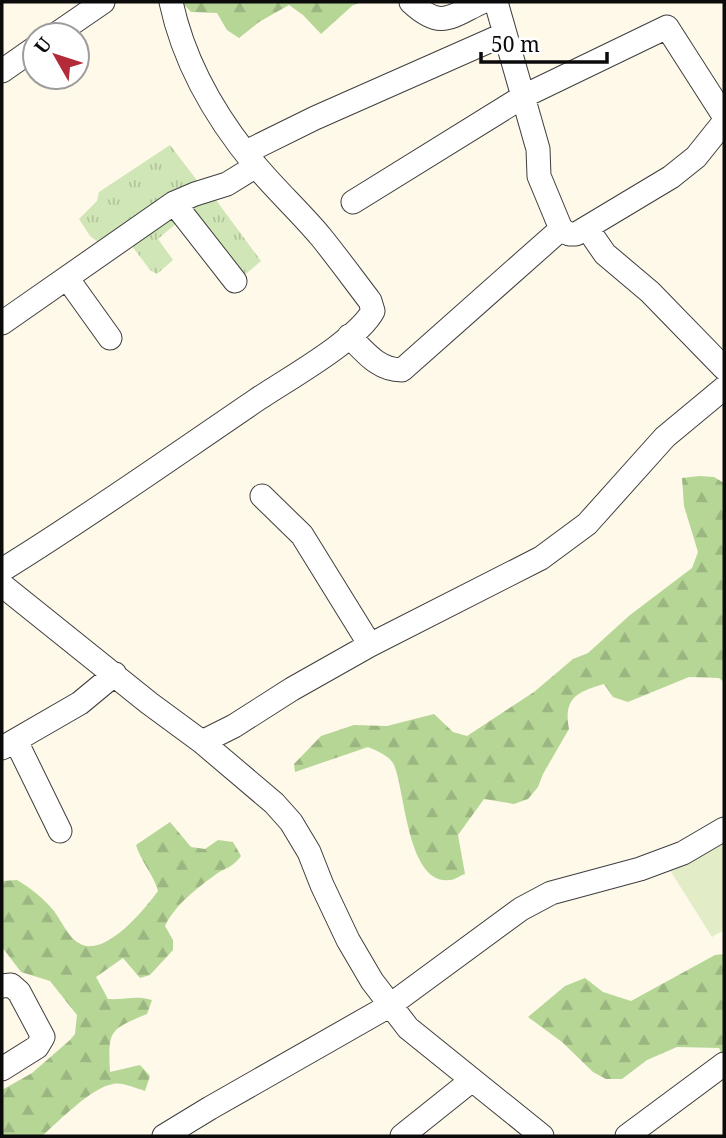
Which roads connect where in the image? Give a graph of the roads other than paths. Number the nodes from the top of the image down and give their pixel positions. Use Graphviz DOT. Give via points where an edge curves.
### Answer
graph roads {
  1 [pos="103,2"];
  2 [pos="171,2"];
  3 [pos="411,2"];
  4 [pos="482,2"];
  5 [pos="496,2"];
  6 [pos="75,21"];
  7 [pos="505,34"];
  8 [pos="21,58"];
  9 [pos="2,71"];
  10 [pos="524,96"];
  11 [pos="722,129"];
  12 [pos="251,159"];
  13 [pos="353,202"];
  14 [pos="174,203"];
  15 [pos="587,228"];
  16 [pos="561,229"];
  17 [pos="67,278"];
  18 [pos="235,281"];
  19 [pos="2,323"];
  20 [pos="349,336"];
  21 [pos="110,338"];
  22 [pos="723,386"];
  23 [pos="262,496"];
  24 [pos="2,570"];
  25 [pos="2,585"];
  26 [pos="370,645"];
  27 [pos="115,674"];
  28 [pos="202,742"];
  29 [pos="9,745"];
  30 [pos="724,829"];
  31 [pos="60,831"];
  32 [pos="2,986"];
  33 [pos="389,1006"];
  34 [pos="724,1064"];
  35 [pos="2,1069"];
  36 [pos="472,1080"];
  37 [pos="164,1136"];
  38 [pos="402,1136"];
  39 [pos="542,1136"];
  40 [pos="627,1136"];
  1 -- 6 [label="street"];
  2 -- 12 [label="street" via="190,62 214,110"];
  3 -- 4 [label="street" via="432,19 446,19"];
  5 -- 7 [label="street"];
  7 -- 10 [label="street"];
  7 -- 12 [label="street" via="315,118"];
  8 -- 9 [label="street"];
  10 -- 11 [label="street" via="667,27"];
  10 -- 13 [label="street"];
  10 -- 16 [label="street" via="538,149 539,176"];
  11 -- 15 [label="street" via="671,177"];
  12 -- 14 [label="street" via="227,184"];
  12 -- 20 [label="street" via="321,237 370,301 373,311 368,320"];
  14 -- 17 [label="street"];
  14 -- 18 [label="street"];
  15 -- 16 [label="street" via="576,234"];
  15 -- 22 [label="street" via="605,254 650,292"];
  16 -- 20 [label="street" via="402,370 388,370"];
  17 -- 19 [label="street"];
  17 -- 21 [label="street"];
  20 -- 24 [label="street"];
  22 -- 26 [label="street" via="665,437 587,524 565,541 541,558"];
  23 -- 26 [label="street" via="302,536"];
  25 -- 27 [label="street"];
  26 -- 28 [label="street"];
  27 -- 28 [label="street"];
  27 -- 29 [label="street" via="80,703"];
  28 -- 33 [label="street" via="292,822 348,940"];
  29 -- 31 [label="street"];
  30 -- 33 [label="street" via="683,853 640,870 551,893 486,933"];
  32 -- 35 [label="street" via="11,985 19,992 43,1037 37,1047"];
  33 -- 36 [label="street" via="408,1028"];
  33 -- 37 [label="street"];
  34 -- 40 [label="street"];
  36 -- 38 [label="street"];
  36 -- 39 [label="street"];
}
